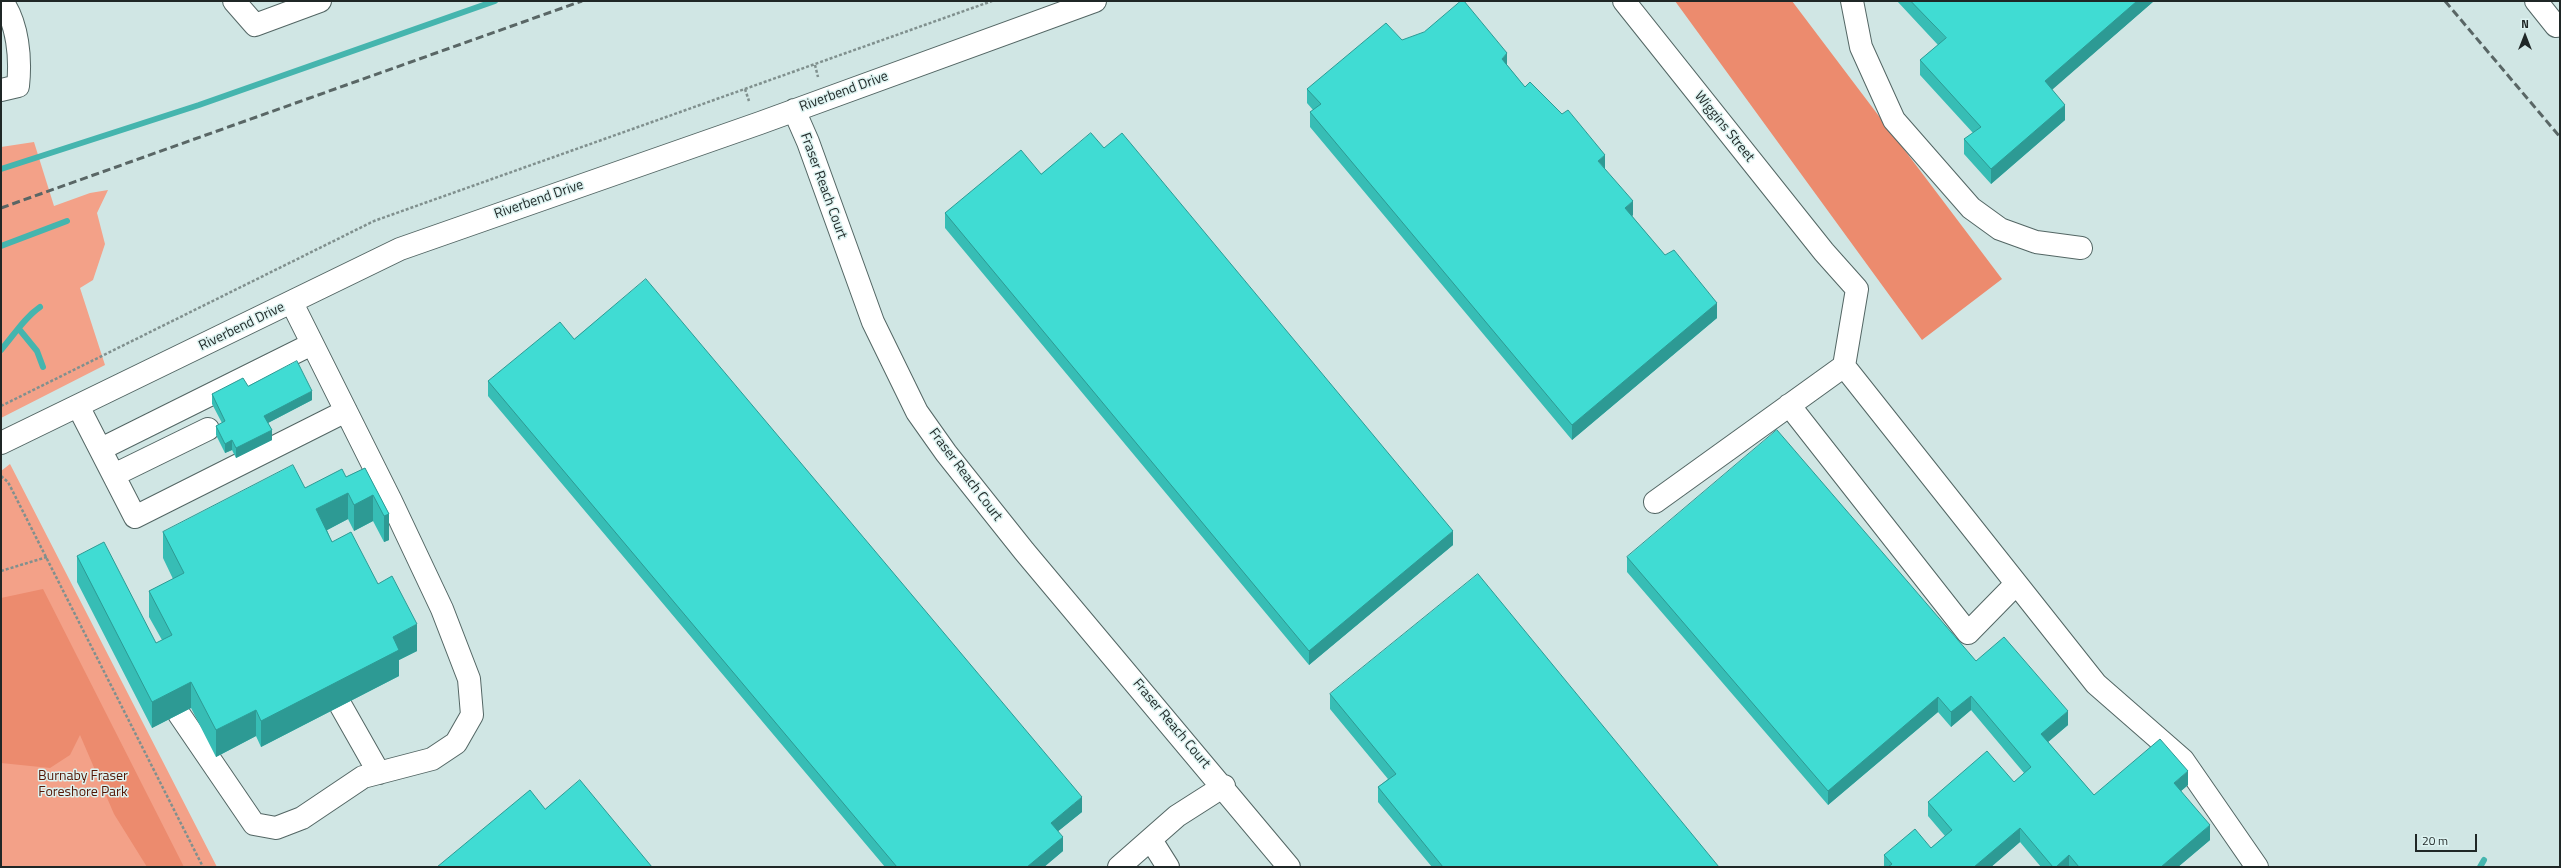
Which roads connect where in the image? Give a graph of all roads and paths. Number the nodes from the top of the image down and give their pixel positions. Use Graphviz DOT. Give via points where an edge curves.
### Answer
graph roads {
  1 [pos="2,1"];
  2 [pos="234,1"];
  3 [pos="320,1"];
  4 [pos="992,1"];
  5 [pos="1095,1"];
  6 [pos="1624,1"];
  7 [pos="1852,1"];
  8 [pos="2536,1"];
  9 [pos="2560,23"];
  10 [pos="815,65"];
  11 [pos="818,76"];
  12 [pos="745,89"];
  13 [pos="1,90"];
  14 [pos="749,101"];
  15 [pos="794,110"];
  16 [pos="2081,248"];
  17 [pos="292,303"];
  18 [pos="312,344"];
  19 [pos="1844,366"];
  20 [pos="1789,405"];
  21 [pos="1,406"];
  22 [pos="78,406"];
  23 [pos="346,411"];
  24 [pos="208,429"];
  25 [pos="1,443"];
  26 [pos="101,449"];
  27 [pos="114,475"];
  28 [pos="1,476"];
  29 [pos="1655,502"];
  30 [pos="47,557"];
  31 [pos="1,571"];
  32 [pos="2016,584"];
  33 [pos="341,706"];
  34 [pos="179,714"];
  35 [pos="379,773"];
  36 [pos="1224,786"];
  37 [pos="1151,840"];
  38 [pos="1280,864"];
  39 [pos="203,867"];
  40 [pos="1119,867"];
  41 [pos="1168,867"];
  42 [pos="2257,867"];
  1 -- 13 [label="street" via="11,14 20,65 18,86"];
  2 -- 3 [label="street" via="255,25"];
  4 -- 10 [label="path"];
  5 -- 15 [label="street, Riverbend Drive"];
  6 -- 19 [label="street, Wiggins Street" via="1856,289"];
  7 -- 16 [label="street" via="1861,47 1894,120 1971,208 2000,229 2036,242"];
  8 -- 9 [label="street" via="2556,26"];
  10 -- 11 [label="path"];
  10 -- 12 [label="path"];
  12 -- 14 [label="path"];
  12 -- 21 [label="path" via="374,221"];
  15 -- 17 [label="street, Riverbend Drive" via="400,249"];
  15 -- 36 [label="street, Fraser Reach Court" via="873,322 917,412 946,453 1024,551"];
  17 -- 18 [label="street"];
  17 -- 22 [label="street, Riverbend Drive"];
  18 -- 23 [label="street"];
  18 -- 26 [label="street"];
  19 -- 20 [label="street"];
  19 -- 32 [label="street"];
  20 -- 29 [label="street"];
  20 -- 32 [label="street" via="1968,632"];
  22 -- 25 [label="street, Riverbend Drive"];
  22 -- 26 [label="street"];
  23 -- 27 [label="street" via="135,517"];
  23 -- 35 [label="street" via="392,500 442,609 469,679 472,715 456,743 432,759"];
  24 -- 27 [label="street"];
  26 -- 27 [label="street"];
  28 -- 30 [label="path" via="8,482"];
  30 -- 31 [label="path"];
  30 -- 39 [label="path"];
  32 -- 42 [label="street" via="2096,684 2183,760"];
  33 -- 35 [label="street"];
  34 -- 35 [label="street" via="254,824 276,828 302,818 363,777"];
  36 -- 37 [label="street" via="1177,816"];
  36 -- 38 [label="street, Fraser Reach Court"];
  37 -- 40 [label="street"];
  37 -- 41 [label="street"];
}
